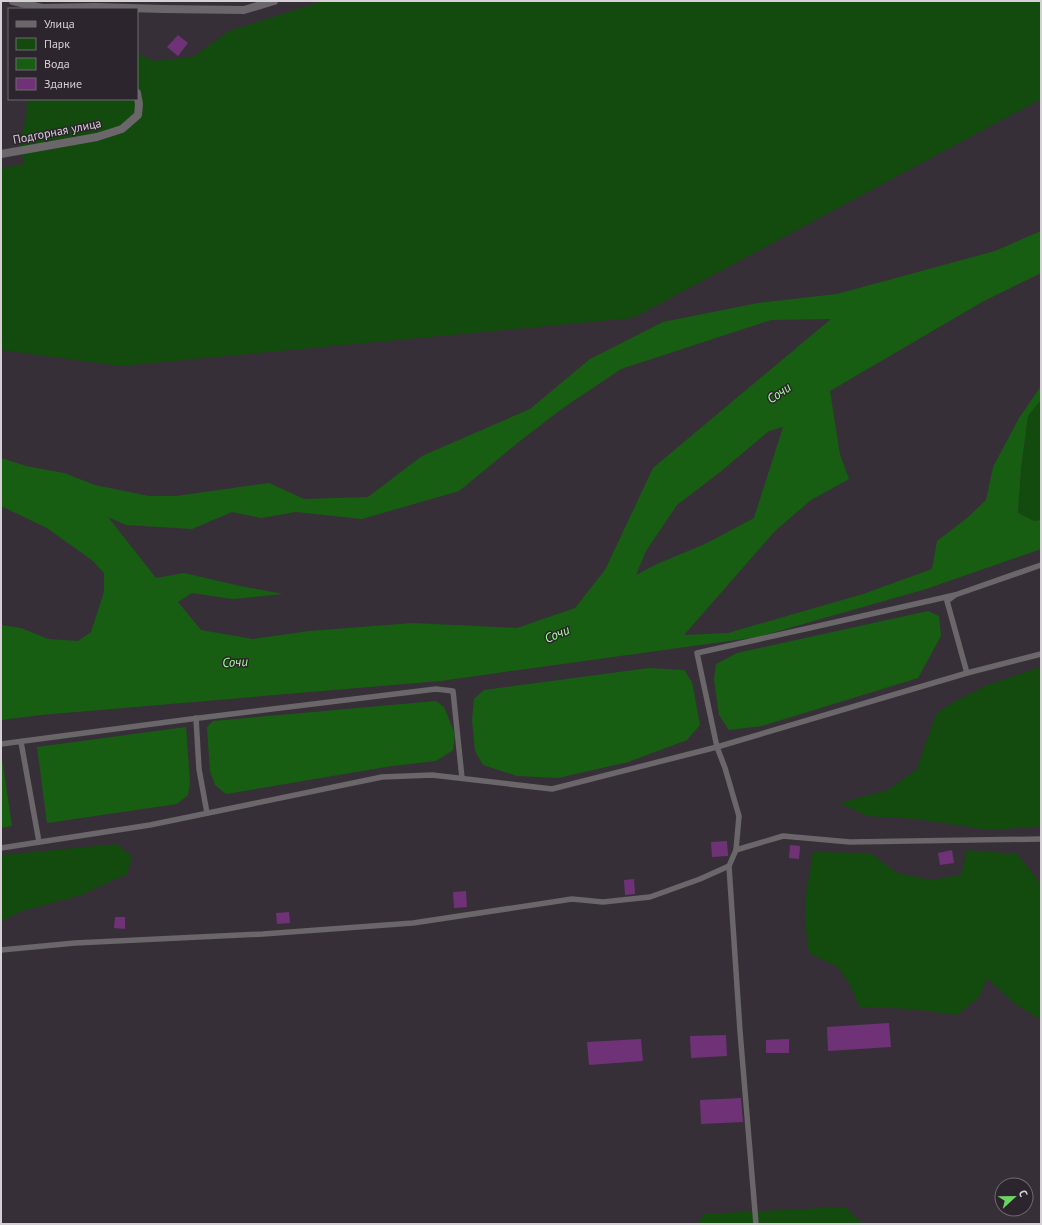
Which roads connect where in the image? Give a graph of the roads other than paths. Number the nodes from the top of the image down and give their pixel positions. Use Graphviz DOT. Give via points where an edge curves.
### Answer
graph roads {
  1 [pos="13,1"];
  2 [pos="274,1"];
  3 [pos="96,8"];
  4 [pos="138,9"];
  5 [pos="138,98"];
  6 [pos="1,154"];
  7 [pos="1041,565"];
  8 [pos="955,595"];
  9 [pos="1041,654"];
  10 [pos="967,673"];
  11 [pos="196,718"];
  12 [pos="21,742"];
  13 [pos="1,744"];
  14 [pos="717,747"];
  15 [pos="462,778"];
  16 [pos="207,813"];
  17 [pos="1041,839"];
  18 [pos="39,842"];
  19 [pos="1,848"];
  20 [pos="736,850"];
  21 [pos="729,866"];
  22 [pos="1,950"];
  23 [pos="756,1224"];
  1 -- 3 [label="street" via="42,8"];
  2 -- 4 [label="street" via="244,10"];
  5 -- 6 [label="street, Подгорная улица" via="138,115 122,129 98,137"];
  7 -- 8 [label="lane"];
  8 -- 10 [label="lane" via="947,601"];
  8 -- 14 [label="lane" via="697,653"];
  9 -- 10 [label="lane"];
  10 -- 14 [label="lane"];
  11 -- 12 [label="lane"];
  11 -- 15 [label="lane" via="436,689 453,691"];
  11 -- 16 [label="lane" via="199,769"];
  12 -- 13 [label="lane"];
  12 -- 18 [label="lane"];
  14 -- 15 [label="lane" via="552,789"];
  14 -- 20 [label="lane" via="739,816"];
  15 -- 16 [label="lane" via="432,775 382,777"];
  16 -- 18 [label="lane" via="150,825"];
  17 -- 20 [label="lane" via="850,842 783,836"];
  18 -- 19 [label="lane"];
  20 -- 21 [label="lane"];
  21 -- 22 [label="lane" via="650,898 603,902 572,899 413,922"];
  21 -- 23 [label="lane"];
}
